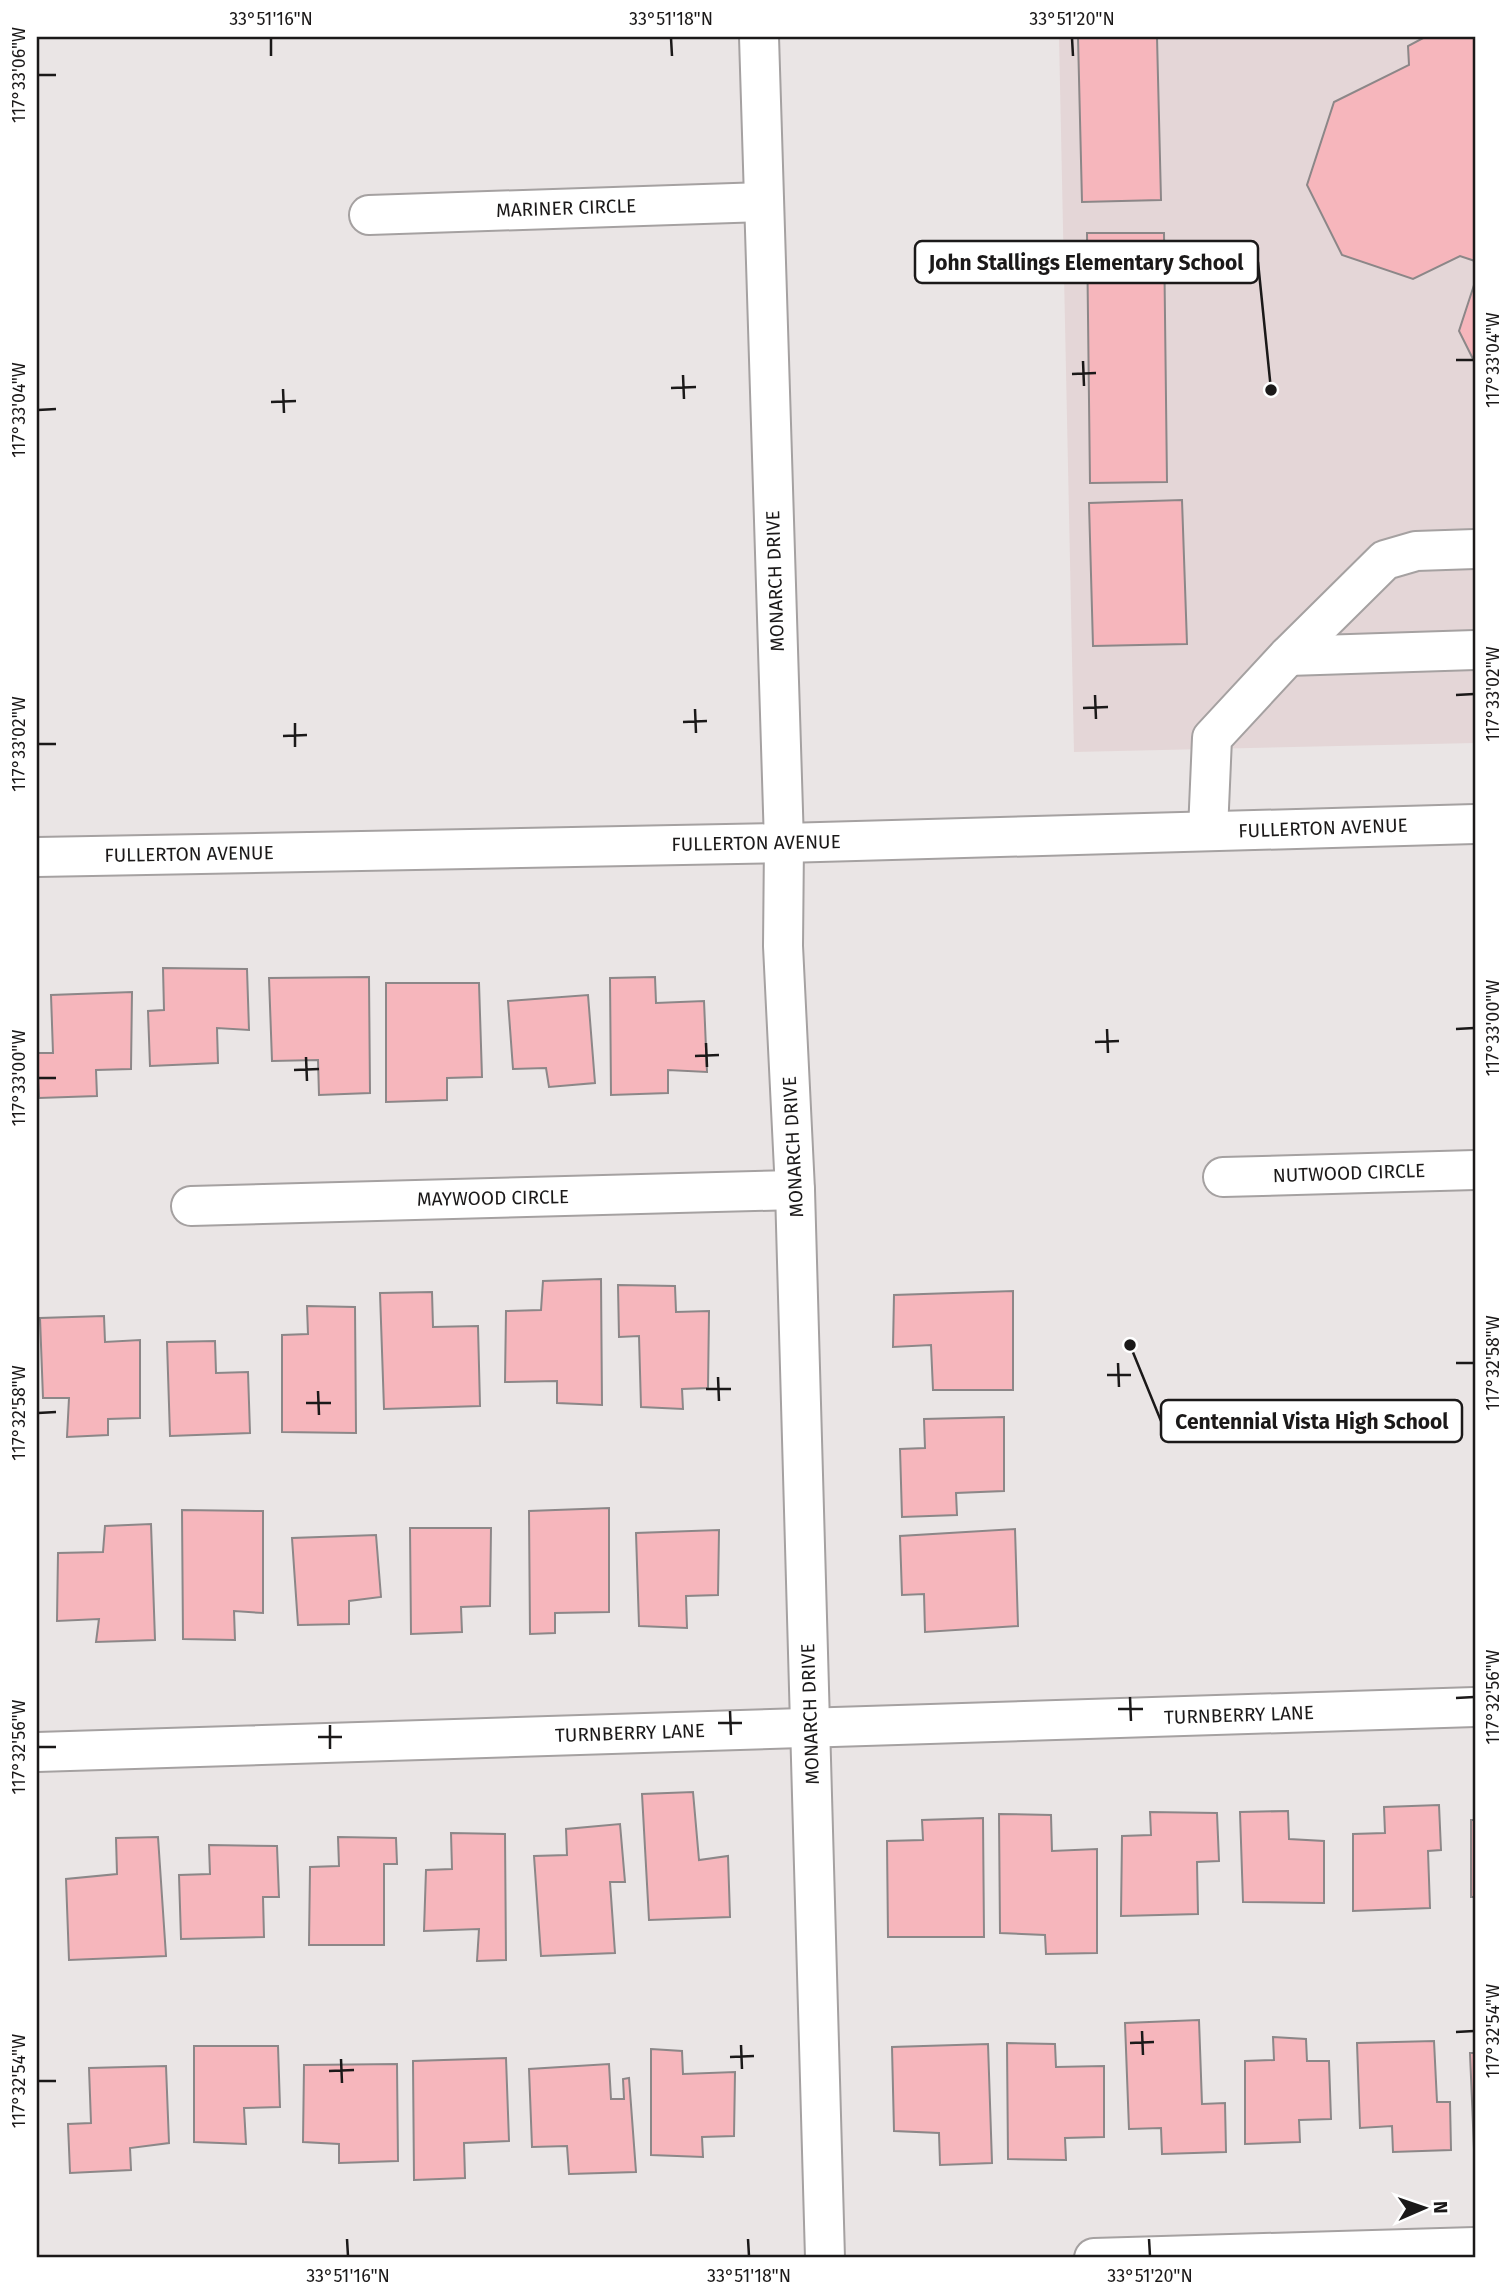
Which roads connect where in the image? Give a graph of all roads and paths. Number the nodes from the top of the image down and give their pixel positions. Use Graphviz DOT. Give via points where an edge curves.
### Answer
graph roads {
  1 [pos="760,37"];
  2 [pos="764,202"];
  3 [pos="369,215"];
  4 [pos="1475,549"];
  5 [pos="1475,650"];
  6 [pos="1288,656"];
  7 [pos="1475,824"];
  8 [pos="1208,831"];
  9 [pos="784,843"];
  10 [pos="37,857"];
  11 [pos="1475,1170"];
  12 [pos="1223,1177"];
  13 [pos="795,1190"];
  14 [pos="191,1206"];
  15 [pos="1475,1707"];
  16 [pos="810,1728"];
  17 [pos="37,1752"];
  18 [pos="1475,2247"];
  19 [pos="825,2258"];
  20 [pos="1094,2258"];
  1 -- 2 [label="street, MONARCH DRIVE"];
  2 -- 3 [label="street, MARINER CIRCLE"];
  2 -- 9 [label="street, MONARCH DRIVE"];
  4 -- 6 [label="street" via="1416,551 1385,560"];
  5 -- 6 [label="street"];
  6 -- 8 [label="street" via="1212,738"];
  7 -- 8 [label="street, FULLERTON AVENUE"];
  8 -- 9 [label="street, FULLERTON AVENUE"];
  9 -- 10 [label="street, FULLERTON AVENUE"];
  9 -- 13 [label="street, MONARCH DRIVE" via="783,946"];
  11 -- 12 [label="street, NUTWOOD CIRCLE"];
  13 -- 14 [label="street, MAYWOOD CIRCLE"];
  13 -- 16 [label="street, MONARCH DRIVE"];
  15 -- 16 [label="street, TURNBERRY LANE"];
  16 -- 17 [label="street, TURNBERRY LANE"];
  16 -- 19 [label="street, MONARCH DRIVE"];
  18 -- 20 [label="street"];
}
